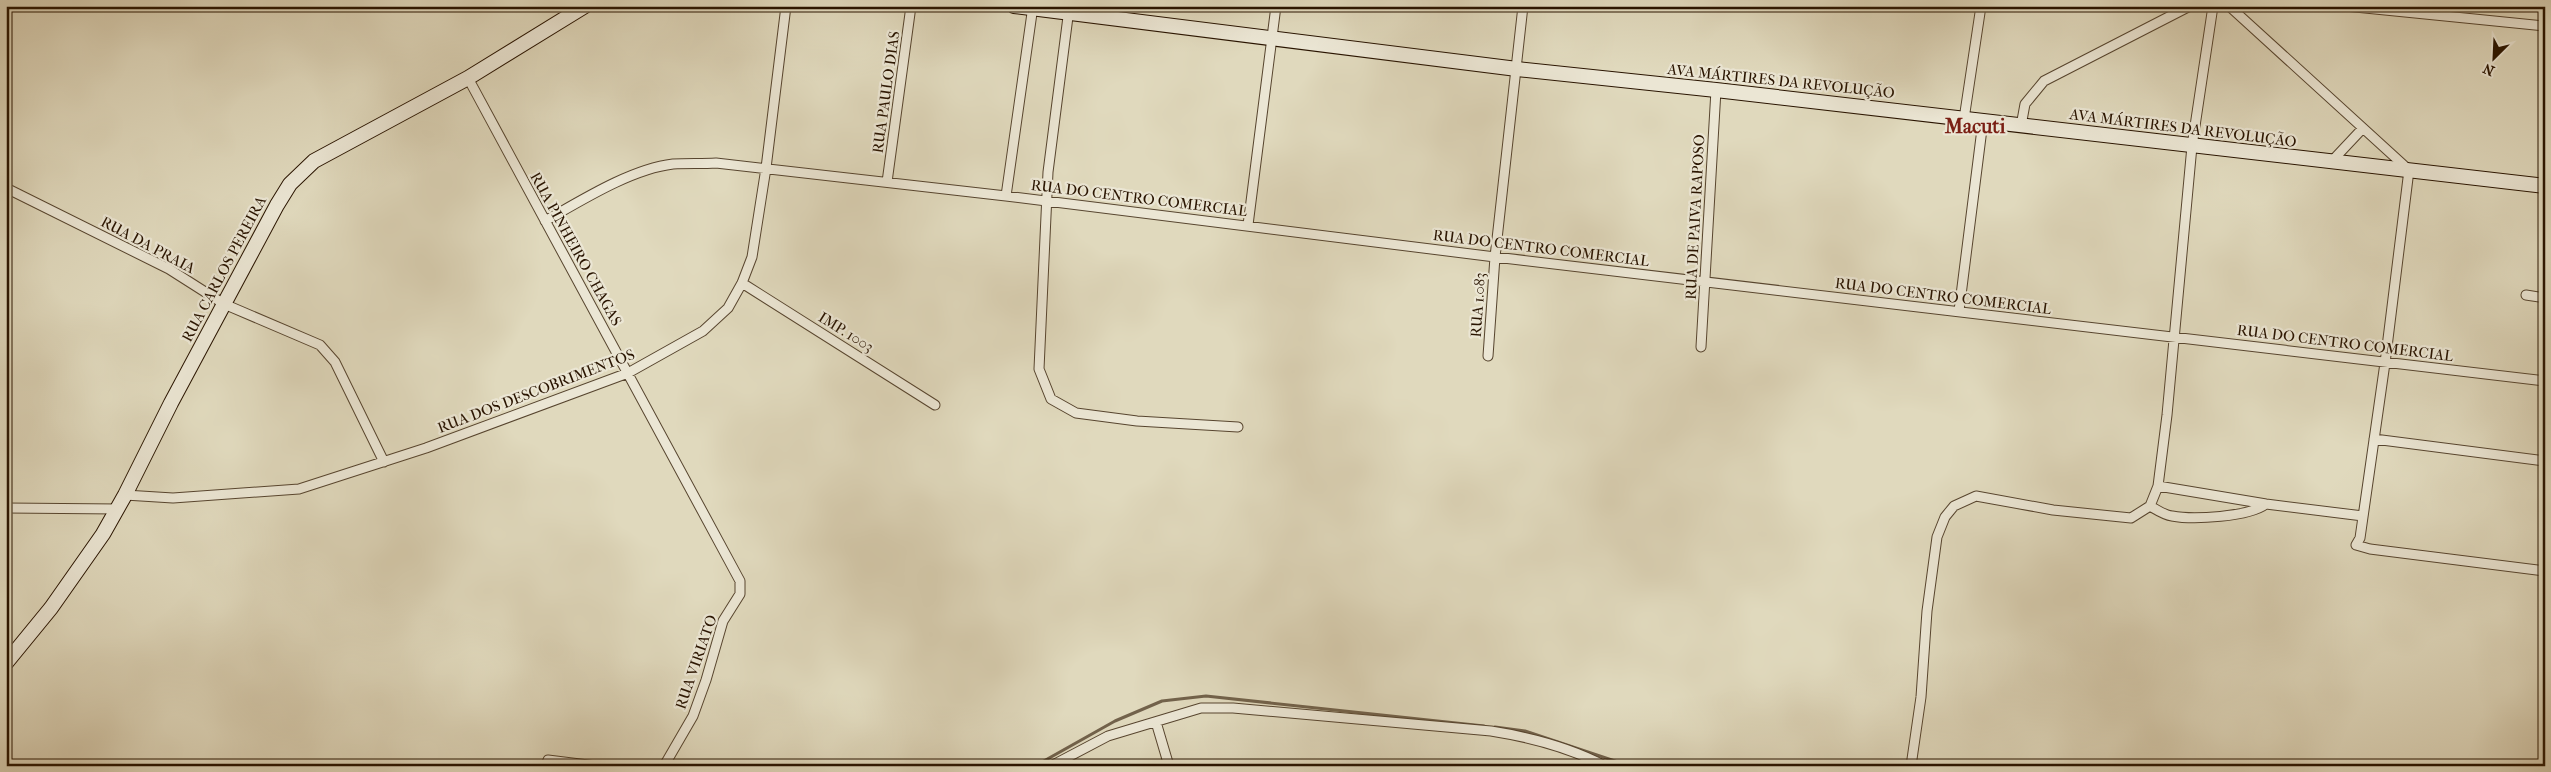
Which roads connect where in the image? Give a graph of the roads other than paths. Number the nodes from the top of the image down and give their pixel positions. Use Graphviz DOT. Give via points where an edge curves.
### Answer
graph roads {
  1 [pos="585,6"];
  2 [pos="786,6"];
  3 [pos="911,6"];
  4 [pos="1014,6"];
  5 [pos="1276,6"];
  6 [pos="1523,6"];
  7 [pos="1981,6"];
  8 [pos="2190,6"];
  9 [pos="2213,6"];
  10 [pos="2229,6"];
  11 [pos="2346,6"];
  12 [pos="1033,7"];
  13 [pos="1069,9"];
  14 [pos="2545,26"];
  15 [pos="1273,38"];
  16 [pos="1517,69"];
  17 [pos="468,78"];
  18 [pos="1716,90"];
  19 [pos="1964,119"];
  20 [pos="1983,121"];
  21 [pos="2021,126"];
  22 [pos="2363,128"];
  23 [pos="2192,146"];
  24 [pos="2332,161"];
  25 [pos="766,168"];
  26 [pos="2409,170"];
  27 [pos="887,182"];
  28 [pos="2545,186"];
  29 [pos="6,188"];
  30 [pos="1006,196"];
  31 [pos="1048,201"];
  32 [pos="545,221"];
  33 [pos="1248,225"];
  34 [pos="1495,257"];
  35 [pos="1704,282"];
  36 [pos="742,283"];
  37 [pos="2526,295"];
  38 [pos="2545,298"];
  39 [pos="224,304"];
  40 [pos="1959,312"];
  41 [pos="2174,336"];
  42 [pos="1701,346"];
  43 [pos="1488,356"];
  44 [pos="2385,363"];
  45 [pos="628,373"];
  46 [pos="2545,381"];
  47 [pos="935,405"];
  48 [pos="1238,427"];
  49 [pos="2374,439"];
  50 [pos="2545,461"];
  51 [pos="384,462"];
  52 [pos="2158,486"];
  53 [pos="126,496"];
  54 [pos="2266,504"];
  55 [pos="2150,506"];
  56 [pos="6,508"];
  57 [pos="118,508"];
  58 [pos="2363,516"];
  59 [pos="2545,571"];
  60 [pos="740,594"];
  61 [pos="6,663"];
  62 [pos="1156,722"];
  63 [pos="546,766"];
  64 [pos="596,766"];
  65 [pos="664,766"];
  66 [pos="1051,766"];
  67 [pos="1169,766"];
  68 [pos="1605,766"];
  69 [pos="1911,766"];
  1 -- 17 [label="street, RUA CARLOS PEREIRA"];
  2 -- 25 [label="street, RUA DOS DESCOBRIMENTOS"];
  3 -- 27 [label="street, RUA PAULO DIAS"];
  4 -- 12 [label="street, AVA MÁRTIRES DA REVOLUÇÃO"];
  5 -- 15 [label="street"];
  6 -- 16 [label="street, RUA 1.083"];
  7 -- 19 [label="street"];
  8 -- 21 [label="street" via="2044,82 2024,104"];
  9 -- 23 [label="street"];
  10 -- 22 [label="street"];
  11 -- 14 [label="street"];
  12 -- 13 [label="street, AVA MÁRTIRES DA REVOLUÇÃO"];
  12 -- 30 [label="street"];
  13 -- 15 [label="street, AVA MÁRTIRES DA REVOLUÇÃO"];
  13 -- 31 [label="street" via="1050,148"];
  15 -- 16 [label="street, AVA MÁRTIRES DA REVOLUÇÃO"];
  15 -- 33 [label="street"];
  16 -- 18 [label="street, AVA MÁRTIRES DA REVOLUÇÃO"];
  16 -- 34 [label="street, RUA 1.083"];
  17 -- 32 [label="street, RUA PINHEIRO CHAGAS"];
  17 -- 39 [label="street, RUA CARLOS PEREIRA" via="314,161 302,172 277,205"];
  18 -- 19 [label="street, AVA MÁRTIRES DA REVOLUÇÃO"];
  18 -- 35 [label="street, RUA DE PAIVA RAPOSO"];
  19 -- 20 [label="street, AVA MÁRTIRES DA REVOLUÇÃO"];
  20 -- 21 [label="street, AVA MÁRTIRES DA REVOLUÇÃO"];
  20 -- 40 [label="street"];
  21 -- 23 [label="street, AVA MÁRTIRES DA REVOLUÇÃO"];
  22 -- 24 [label="street"];
  22 -- 26 [label="street"];
  23 -- 24 [label="street, AVA MÁRTIRES DA REVOLUÇÃO"];
  23 -- 41 [label="street"];
  24 -- 26 [label="street, AVA MÁRTIRES DA REVOLUÇÃO"];
  25 -- 27 [label="street, RUA DO CENTRO COMERCIAL"];
  25 -- 32 [label="street, RUA DO CENTRO COMERCIAL" via="716,163 672,164 600,190"];
  25 -- 36 [label="street, RUA DOS DESCOBRIMENTOS" via="752,257"];
  26 -- 28 [label="street, AVA MÁRTIRES DA REVOLUÇÃO"];
  26 -- 44 [label="street"];
  27 -- 30 [label="street, RUA DO CENTRO COMERCIAL"];
  29 -- 39 [label="street, RUA DA PRAIA" via="169,269"];
  30 -- 31 [label="street, RUA DO CENTRO COMERCIAL"];
  31 -- 33 [label="street, RUA DO CENTRO COMERCIAL"];
  31 -- 48 [label="street" via="1039,368 1051,399 1076,413 1137,421"];
  32 -- 45 [label="street, RUA PINHEIRO CHAGAS"];
  33 -- 34 [label="street, RUA DO CENTRO COMERCIAL"];
  34 -- 35 [label="street, RUA DO CENTRO COMERCIAL"];
  34 -- 43 [label="street, RUA 1.083"];
  35 -- 40 [label="street, RUA DO CENTRO COMERCIAL"];
  35 -- 42 [label="street, RUA DE PAIVA RAPOSO"];
  36 -- 45 [label="street, RUA DOS DESCOBRIMENTOS" via="728,308 702,331"];
  36 -- 47 [label="street, IMP. 1003"];
  37 -- 38 [label="street"];
  39 -- 51 [label="street, RUA DA PRAIA" via="320,345 335,362"];
  39 -- 53 [label="street, RUA CARLOS PEREIRA"];
  40 -- 41 [label="street, RUA DO CENTRO COMERCIAL"];
  41 -- 44 [label="street, RUA DO CENTRO COMERCIAL"];
  41 -- 52 [label="street"];
  44 -- 46 [label="street, RUA DO CENTRO COMERCIAL"];
  44 -- 49 [label="street"];
  45 -- 51 [label="street, RUA DOS DESCOBRIMENTOS"];
  45 -- 60 [label="street, RUA PINHEIRO CHAGAS" via="740,580"];
  49 -- 50 [label="street"];
  49 -- 58 [label="street"];
  51 -- 53 [label="street, RUA DOS DESCOBRIMENTOS" via="299,488 271,492 173,498"];
  52 -- 54 [label="street"];
  52 -- 55 [label="street"];
  53 -- 57 [label="street, RUA CARLOS PEREIRA"];
  54 -- 55 [label="street" via="2246,512 2189,517 2171,516"];
  54 -- 58 [label="street"];
  55 -- 69 [label="street" via="2131,518 2053,510 1976,496 1954,506 1945,517 1937,537"];
  56 -- 57 [label="street"];
  57 -- 61 [label="street, RUA CARLOS PEREIRA" via="51,608"];
  58 -- 59 [label="street" via="2356,545"];
  60 -- 65 [label="street, RUA VIRIATO" via="723,621 693,716"];
  62 -- 66 [label="street" via="1108,736"];
  62 -- 67 [label="street"];
  62 -- 68 [label="street" via="1201,708 1233,708 1430,724 1520,736 1590,758"];
  63 -- 64 [label="street" via="548,760"];
}
